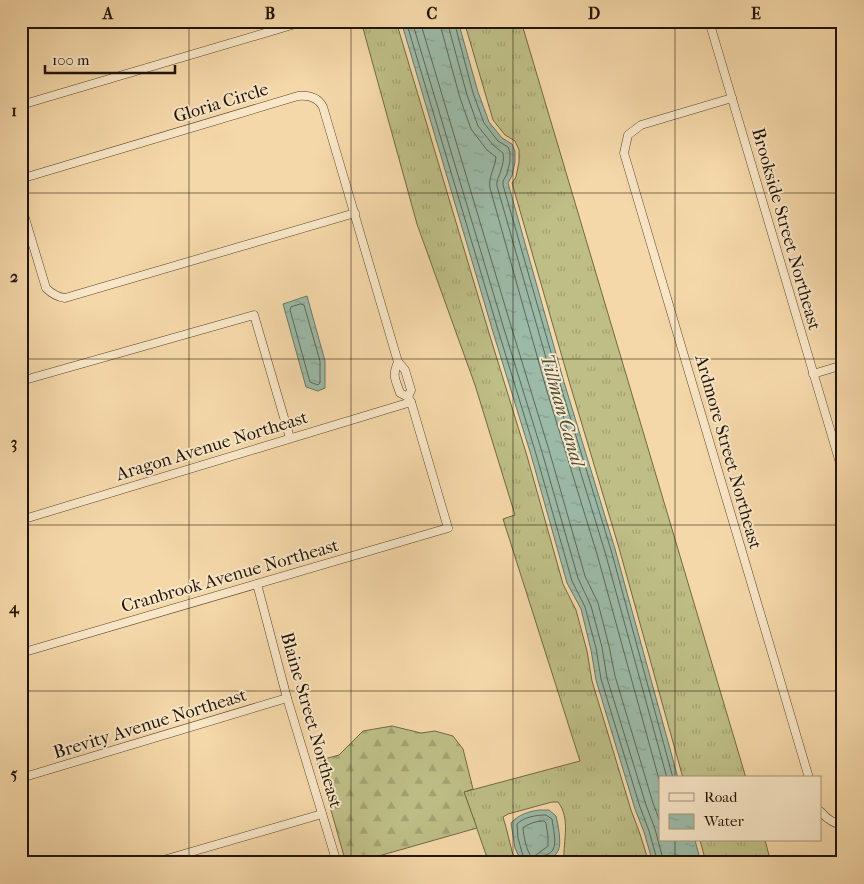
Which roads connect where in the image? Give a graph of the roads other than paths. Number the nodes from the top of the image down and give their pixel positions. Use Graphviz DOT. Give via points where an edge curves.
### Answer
graph roads {
  1 [pos="297,21"];
  2 [pos="709,21"];
  3 [pos="839,21"];
  4 [pos="843,35"];
  5 [pos="732,98"];
  6 [pos="21,105"];
  7 [pos="21,183"];
  8 [pos="21,205"];
  9 [pos="355,213"];
  10 [pos="398,362"];
  11 [pos="843,365"];
  12 [pos="814,374"];
  13 [pos="21,381"];
  14 [pos="410,399"];
  15 [pos="290,438"];
  16 [pos="843,473"];
  17 [pos="21,520"];
  18 [pos="257,584"];
  19 [pos="21,654"];
  20 [pos="287,698"];
  21 [pos="807,776"];
  22 [pos="21,778"];
  23 [pos="822,813"];
  24 [pos="322,814"];
  25 [pos="843,824"];
  26 [pos="153,863"];
  27 [pos="337,863"];
  1 -- 6 [label="street"];
  2 -- 5 [label="street, Brookside Street Northeast"];
  3 -- 4 [label="street"];
  5 -- 12 [label="street, Brookside Street Northeast"];
  5 -- 21 [label="street, Ardmore Street Northeast" via="641,125 628,135 624,153"];
  7 -- 9 [label="street, Gloria Circle" via="26,177 305,95 314,97 323,107"];
  8 -- 9 [label="street" via="46,288 51,294 65,298"];
  9 -- 10 [label="street, Gloria Circle"];
  10 -- 14 [label="street, Gloria Circle" via="405,370 411,390"];
  10 -- 14 [label="street, Gloria Circle" via="394,376 400,393"];
  11 -- 12 [label="street"];
  12 -- 16 [label="street, Brookside Street Northeast"];
  13 -- 15 [label="street" via="254,315"];
  14 -- 15 [label="street, Aragon Avenue Northeast"];
  14 -- 18 [label="street, Cranbrook Avenue Northeast" via="448,528"];
  15 -- 17 [label="street, Aragon Avenue Northeast"];
  18 -- 19 [label="street, Cranbrook Avenue Northeast"];
  18 -- 20 [label="street, Blaine Street Northeast"];
  20 -- 22 [label="street, Brevity Avenue Northeast"];
  20 -- 24 [label="street, Blaine Street Northeast"];
  23 -- 25 [label="street" via="827,819"];
  24 -- 26 [label="street"];
  24 -- 27 [label="street, Blaine Street Northeast"];
}
